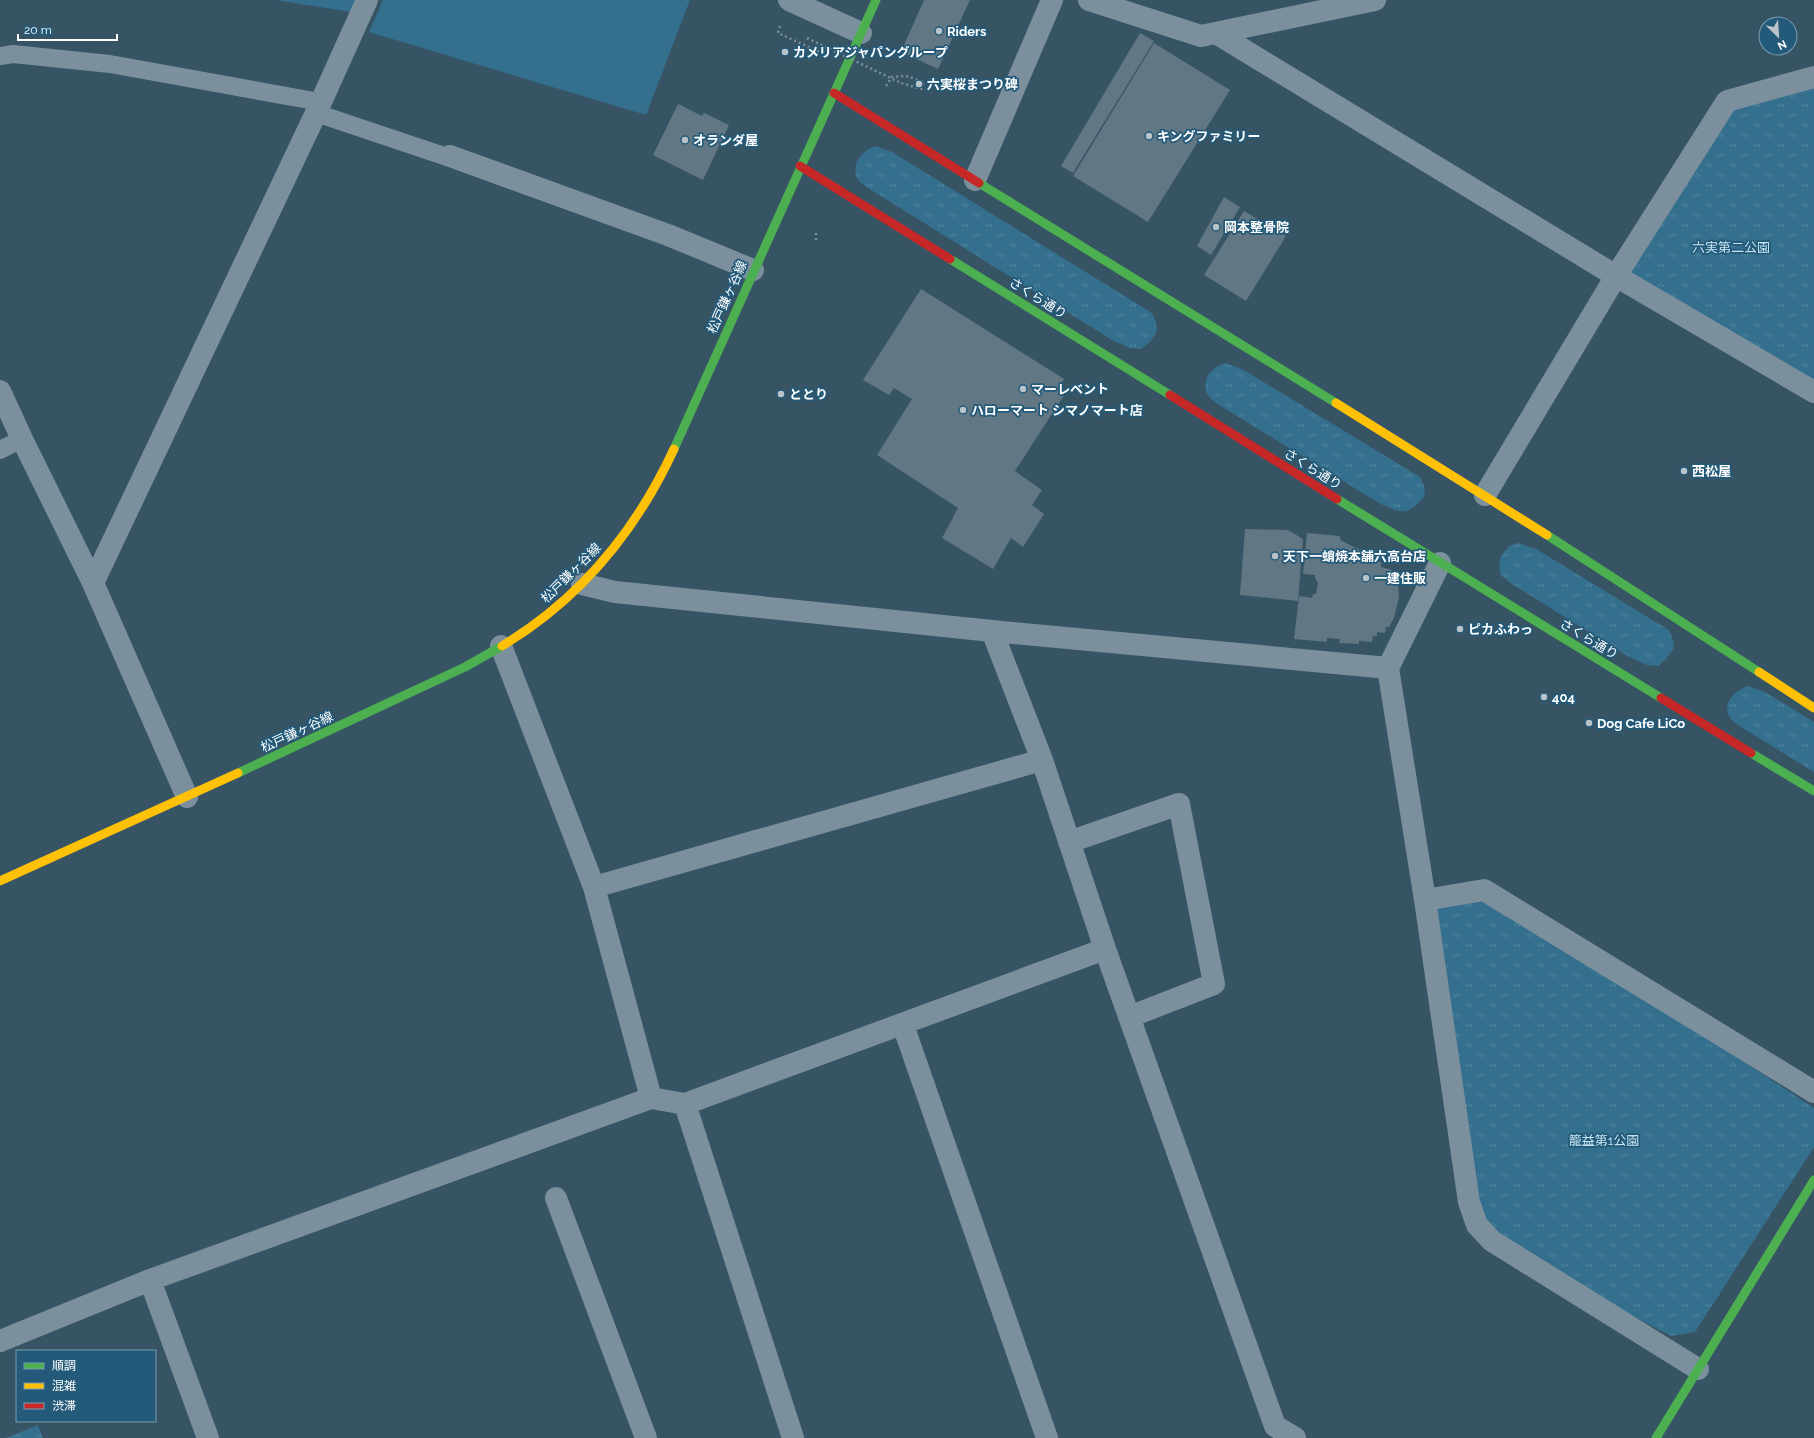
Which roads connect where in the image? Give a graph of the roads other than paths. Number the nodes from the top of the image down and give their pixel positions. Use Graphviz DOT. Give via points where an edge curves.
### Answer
graph roads {
  1 [pos="367,0"];
  2 [pos="789,0"];
  3 [pos="876,0"];
  4 [pos="1052,0"];
  5 [pos="1089,0"];
  6 [pos="1375,0"];
  7 [pos="861,32"];
  8 [pos="1216,33"];
  9 [pos="0,56"];
  10 [pos="1814,76"];
  11 [pos="834,93"];
  12 [pos="318,108"];
  13 [pos="450,156"];
  14 [pos="800,166"];
  15 [pos="975,180"];
  16 [pos="753,270"];
  17 [pos="1616,276"];
  18 [pos="0,391"];
  19 [pos="1814,392"];
  20 [pos="22,439"];
  21 [pos="0,450"];
  22 [pos="1485,494"];
  23 [pos="1440,563"];
  24 [pos="93,583"];
  25 [pos="582,584"];
  26 [pos="992,631"];
  27 [pos="501,646"];
  28 [pos="1388,668"];
  29 [pos="1814,708"];
  30 [pos="1042,760"];
  31 [pos="1814,791"];
  32 [pos="187,797"];
  33 [pos="1069,842"];
  34 [pos="0,881"];
  35 [pos="594,886"];
  36 [pos="1425,900"];
  37 [pos="1105,949"];
  38 [pos="1129,1017"];
  39 [pos="903,1024"];
  40 [pos="1814,1092"];
  41 [pos="652,1098"];
  42 [pos="685,1104"];
  43 [pos="1814,1180"];
  44 [pos="556,1198"];
  45 [pos="150,1280"];
  46 [pos="0,1342"];
  47 [pos="1698,1369"];
  48 [pos="208,1438"];
  49 [pos="646,1438"];
  50 [pos="793,1438"];
  51 [pos="1047,1438"];
  52 [pos="1295,1438"];
  53 [pos="1656,1438"];
  1 -- 12 [label="street"];
  2 -- 7 [label="street"];
  3 -- 7 [label="street, 松戸鎌ヶ谷線"];
  4 -- 15 [label="street"];
  5 -- 8 [label="street" via="1201,36"];
  6 -- 8 [label="street"];
  7 -- 11 [label="street, 松戸鎌ヶ谷線"];
  8 -- 17 [label="street"];
  9 -- 12 [label="lane" via="14,54 110,64"];
  10 -- 17 [label="street" via="1727,100"];
  11 -- 14 [label="street, 松戸鎌ヶ谷線"];
  11 -- 15 [label="street"];
  12 -- 13 [label="lane"];
  12 -- 24 [label="street"];
  13 -- 16 [label="street" via="668,235"];
  14 -- 16 [label="street, 松戸鎌ヶ谷線"];
  14 -- 23 [label="street, さくら通り"];
  15 -- 22 [label="street"];
  16 -- 25 [label="street, 松戸鎌ヶ谷線" via="673,451 642,508 612,551"];
  17 -- 19 [label="street"];
  17 -- 22 [label="street"];
  18 -- 20 [label="street"];
  20 -- 21 [label="lane"];
  20 -- 24 [label="street"];
  22 -- 29 [label="street"];
  23 -- 28 [label="street"];
  23 -- 31 [label="street, さくら通り"];
  24 -- 32 [label="street"];
  25 -- 26 [label="street" via="615,592"];
  25 -- 27 [label="street, 松戸鎌ヶ谷線" via="546,617"];
  26 -- 28 [label="street"];
  26 -- 30 [label="street"];
  27 -- 32 [label="street, 松戸鎌ヶ谷線" via="426,687"];
  27 -- 35 [label="street"];
  28 -- 36 [label="street"];
  30 -- 33 [label="street"];
  30 -- 35 [label="street"];
  32 -- 34 [label="street, 松戸鎌ヶ谷線"];
  33 -- 37 [label="street"];
  33 -- 38 [label="street" via="1179,804 1214,984"];
  35 -- 41 [label="street"];
  36 -- 40 [label="street" via="1484,890"];
  36 -- 47 [label="street" via="1469,1202 1477,1225 1492,1241"];
  37 -- 38 [label="street"];
  37 -- 39 [label="street"];
  38 -- 52 [label="street" via="1275,1426"];
  39 -- 42 [label="street"];
  39 -- 51 [label="street"];
  41 -- 42 [label="street"];
  41 -- 45 [label="street"];
  42 -- 50 [label="street"];
  43 -- 47 [label="street"];
  44 -- 49 [label="street"];
  45 -- 46 [label="street"];
  45 -- 48 [label="street"];
  47 -- 53 [label="street"];
}
